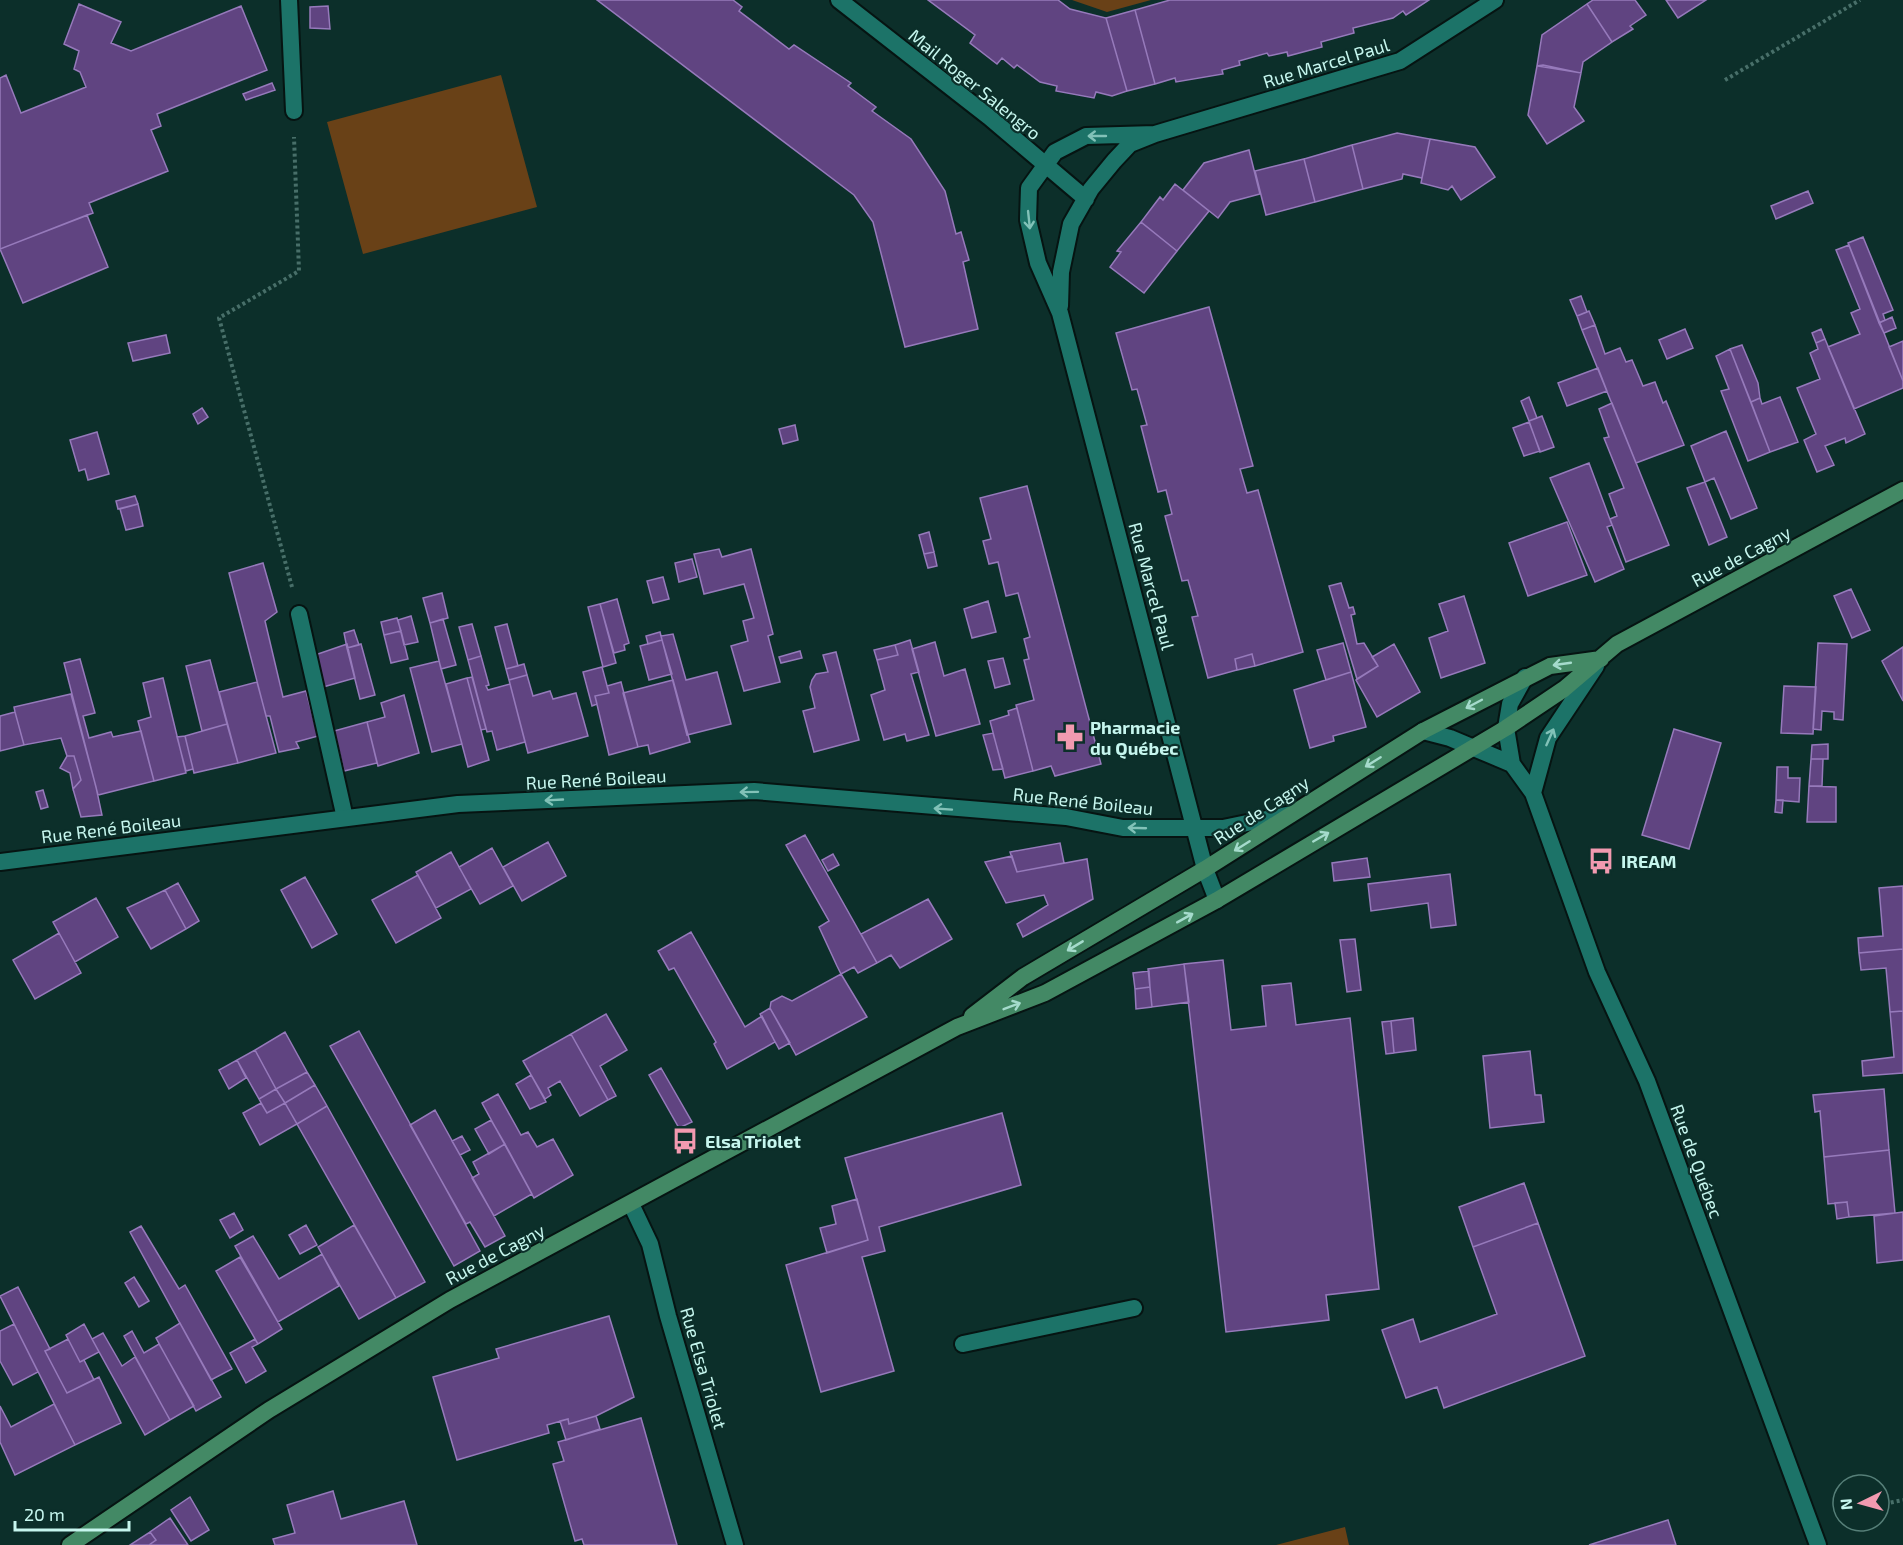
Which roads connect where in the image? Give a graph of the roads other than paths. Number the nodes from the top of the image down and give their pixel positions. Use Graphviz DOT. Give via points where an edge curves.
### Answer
graph roads {
  1 [pos="289,0"];
  2 [pos="839,0"];
  3 [pos="1495,0"];
  4 [pos="294,111"];
  5 [pos="1155,134"];
  6 [pos="1043,165"];
  7 [pos="1086,199"];
  8 [pos="1060,313"];
  9 [pos="1903,490"];
  10 [pos="299,614"];
  11 [pos="1601,659"];
  12 [pos="1525,677"];
  13 [pos="1506,728"];
  14 [pos="1423,731"];
  15 [pos="1474,748"];
  16 [pos="1512,764"];
  17 [pos="1533,793"];
  18 [pos="1291,814"];
  19 [pos="345,818"];
  20 [pos="1195,830"];
  21 [pos="0,862"];
  22 [pos="1205,869"];
  23 [pos="1217,900"];
  24 [pos="957,1028"];
  25 [pos="631,1204"];
  26 [pos="1134,1308"];
  27 [pos="963,1344"];
  28 [pos="70,1545"];
  29 [pos="735,1545"];
  30 [pos="1818,1545"];
  1 -- 4 [label="street"];
  2 -- 6 [label="street, Mail Roger Salengro" via="989,117"];
  3 -- 5 [label="street, Rue Marcel Paul" via="1400,61"];
  5 -- 6 [label="street, Rue Marcel Paul, one-way" via="1086,135 1055,152"];
  5 -- 7 [label="street, Rue Marcel Paul" via="1130,144"];
  6 -- 7 [label="street, Mail Roger Salengro"];
  6 -- 8 [label="street, Rue Marcel Paul, one-way" via="1029,188 1028,220 1038,263"];
  7 -- 8 [label="street, Rue Marcel Paul" via="1071,225 1061,272"];
  8 -- 20 [label="street, Rue Marcel Paul"];
  9 -- 11 [label="main road, Rue de Cagny" via="1617,645"];
  10 -- 19 [label="street"];
  11 -- 12 [label="main road, Rue de Cagny, one-way" via="1550,666"];
  11 -- 13 [label="main road, Rue de Cagny"];
  17 -- 11 [label="street, one-way" via="1548,738"];
  12 -- 13 [label="street" via="1510,704"];
  12 -- 14 [label="main road, Rue de Cagny, one-way"];
  13 -- 15 [label="main road, Rue de Cagny"];
  13 -- 16 [label="street"];
  14 -- 15 [label="street"];
  14 -- 18 [label="main road, Rue de Cagny, one-way"];
  15 -- 16 [label="street"];
  23 -- 15 [label="main road, Rue de Cagny, one-way"];
  16 -- 17 [label="street, Rue de Québec"];
  17 -- 30 [label="street, Rue de Québec" via="1597,972 1647,1081"];
  18 -- 20 [label="street, Rue René Boileau"];
  18 -- 22 [label="main road, Rue de Cagny, one-way"];
  20 -- 19 [label="street, Rue René Boileau, one-way" via="1123,828 1066,817 754,791 458,804"];
  19 -- 21 [label="street, Rue René Boileau"];
  20 -- 22 [label="street, Rue Marcel Paul"];
  22 -- 23 [label="street, Rue Marcel Paul"];
  22 -- 24 [label="main road, Rue de Cagny, one-way" via="1023,977"];
  24 -- 23 [label="main road, Rue de Cagny, one-way" via="1045,993"];
  24 -- 25 [label="main road, Rue de Cagny"];
  25 -- 28 [label="main road, Rue de Cagny" via="450,1300 260,1416"];
  25 -- 29 [label="street, Rue Elsa Triolet" via="650,1244"];
  26 -- 27 [label="street"];
}
